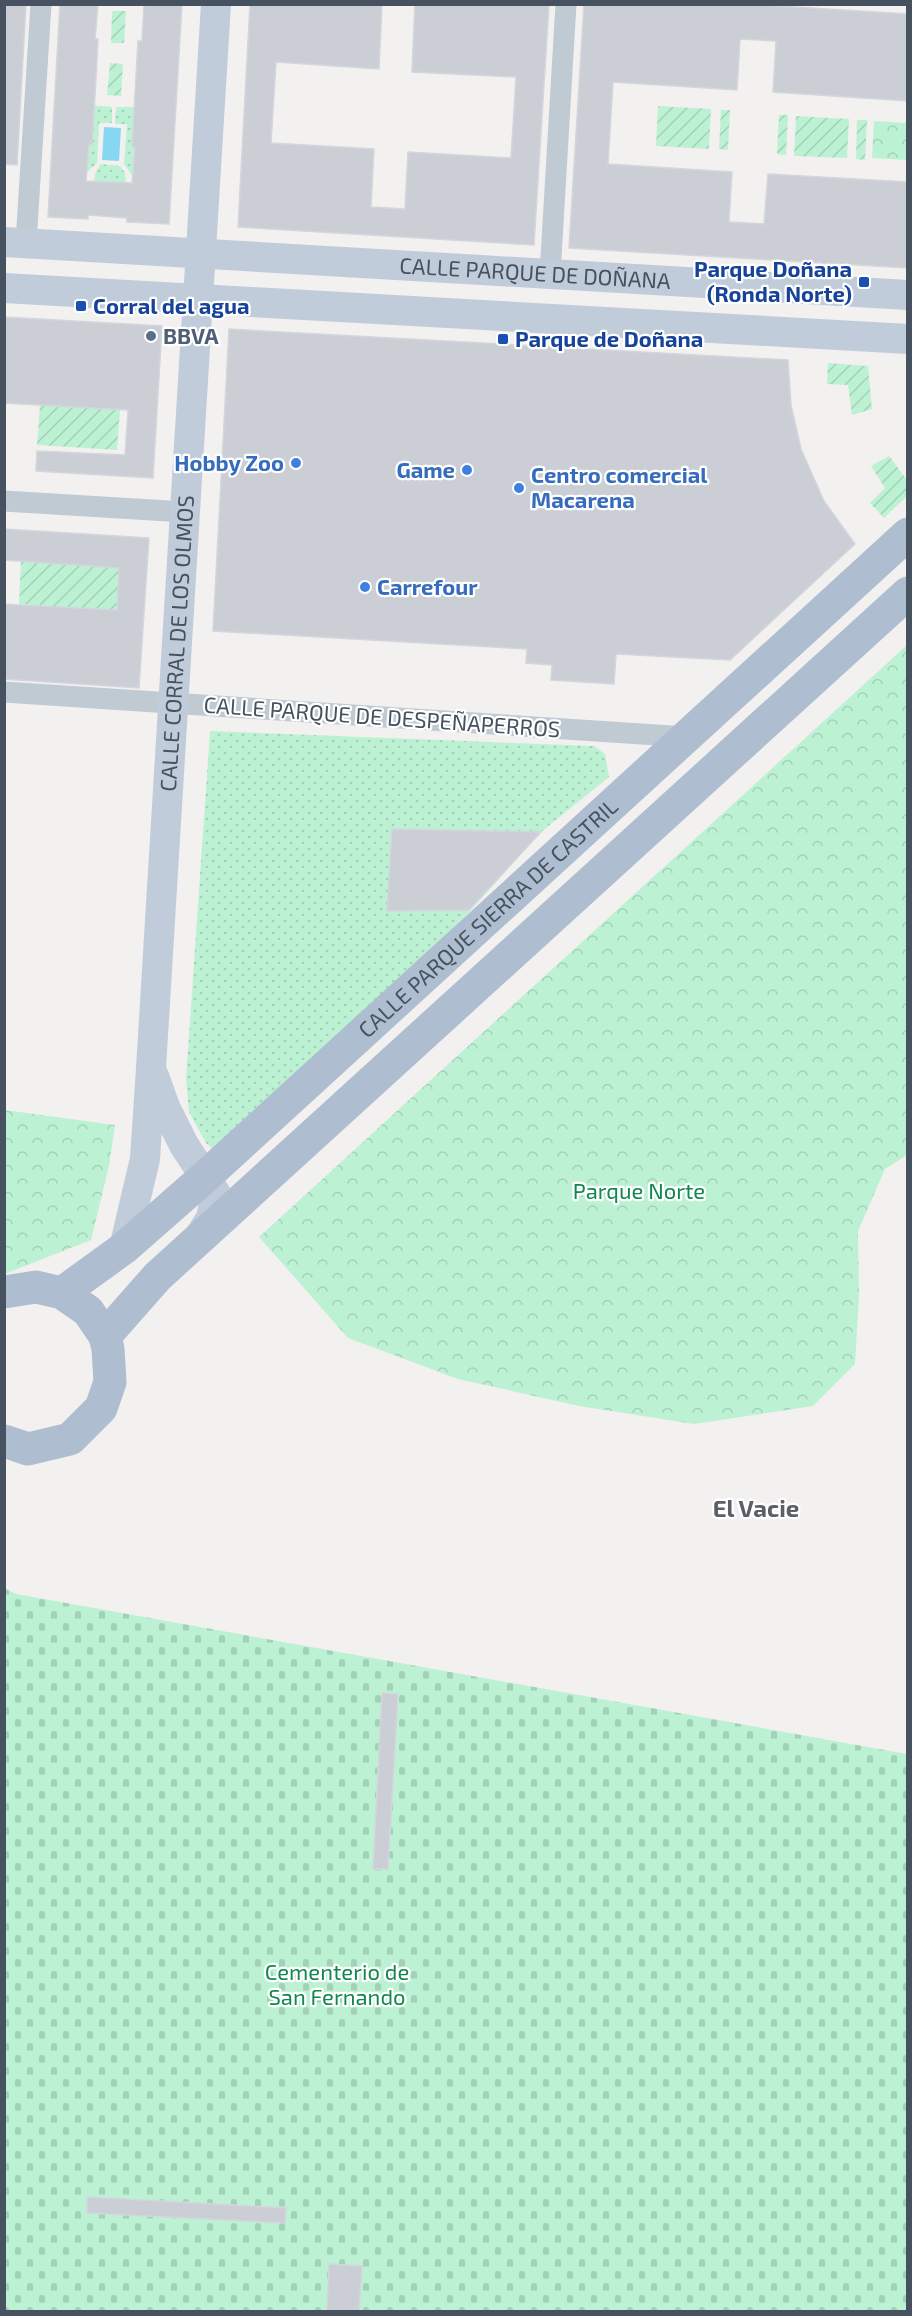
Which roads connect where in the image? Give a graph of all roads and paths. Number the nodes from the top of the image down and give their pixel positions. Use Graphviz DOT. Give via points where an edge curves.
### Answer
graph roads {
  1 [pos="41,4"];
  2 [pos="216,4"];
  3 [pos="566,4"];
  4 [pos="15,243"];
  5 [pos="201,254"];
  6 [pos="550,274"];
  7 [pos="4,288"];
  8 [pos="908,295"];
  9 [pos="198,299"];
  10 [pos="908,339"];
  11 [pos="4,501"];
  12 [pos="185,512"];
  13 [pos="908,534"];
  14 [pos="908,592"];
  15 [pos="4,693"];
  16 [pos="173,703"];
  17 [pos="687,736"];
  18 [pos="152,1068"];
  19 [pos="206,1176"];
  20 [pos="197,1241"];
  21 [pos="124,1248"];
  22 [pos="6,1290"];
  23 [pos="62,1293"];
  24 [pos="105,1336"];
  25 [pos="4,1441"];
  1 -- 4 [label="street"];
  2 -- 5 [label="street, CALLE CORRAL DE LOS OLMOS"];
  3 -- 6 [label="street"];
  4 -- 5 [label="street, CALLE PARQUE DE DOÑANA"];
  5 -- 6 [label="street, CALLE PARQUE DE DOÑANA"];
  5 -- 9 [label="street, CALLE CORRAL DE LOS OLMOS"];
  6 -- 8 [label="street, CALLE PARQUE DE DOÑANA"];
  7 -- 9 [label="street, CALLE PARQUE DE DOÑANA"];
  9 -- 10 [label="street, CALLE PARQUE DE DOÑANA"];
  9 -- 12 [label="street, CALLE CORRAL DE LOS OLMOS"];
  11 -- 12 [label="street"];
  12 -- 16 [label="street, CALLE CORRAL DE LOS OLMOS"];
  13 -- 17 [label="main road, CALLE PARQUE SIERRA DE CASTRIL"];
  14 -- 20 [label="main road, CALLE PARQUE SIERRA DE CASTRIL"];
  15 -- 16 [label="street, CALLE PARQUE DE DESPEÑAPERROS"];
  16 -- 17 [label="street, CALLE PARQUE DE DESPEÑAPERROS"];
  16 -- 18 [label="street, CALLE CORRAL DE LOS OLMOS"];
  17 -- 19 [label="main road, CALLE PARQUE SIERRA DE CASTRIL"];
  18 -- 19 [label="street" via="183,1145"];
  18 -- 21 [label="street, CALLE CORRAL DE LOS OLMOS" via="145,1159"];
  19 -- 20 [label="street" via="216,1194 211,1218"];
  19 -- 21 [label="main road, CALLE PARQUE SIERRA DE CASTRIL"];
  20 -- 24 [label="main road, CALLE PARQUE SIERRA DE CASTRIL" via="157,1277"];
  21 -- 23 [label="main road, CALLE PARQUE SIERRA DE CASTRIL"];
  22 -- 23 [label="main road" via="36,1287"];
  23 -- 24 [label="main road" via="88,1311"];
  24 -- 25 [label="main road" via="110,1382 101,1408 70,1439 28,1449"];
}
